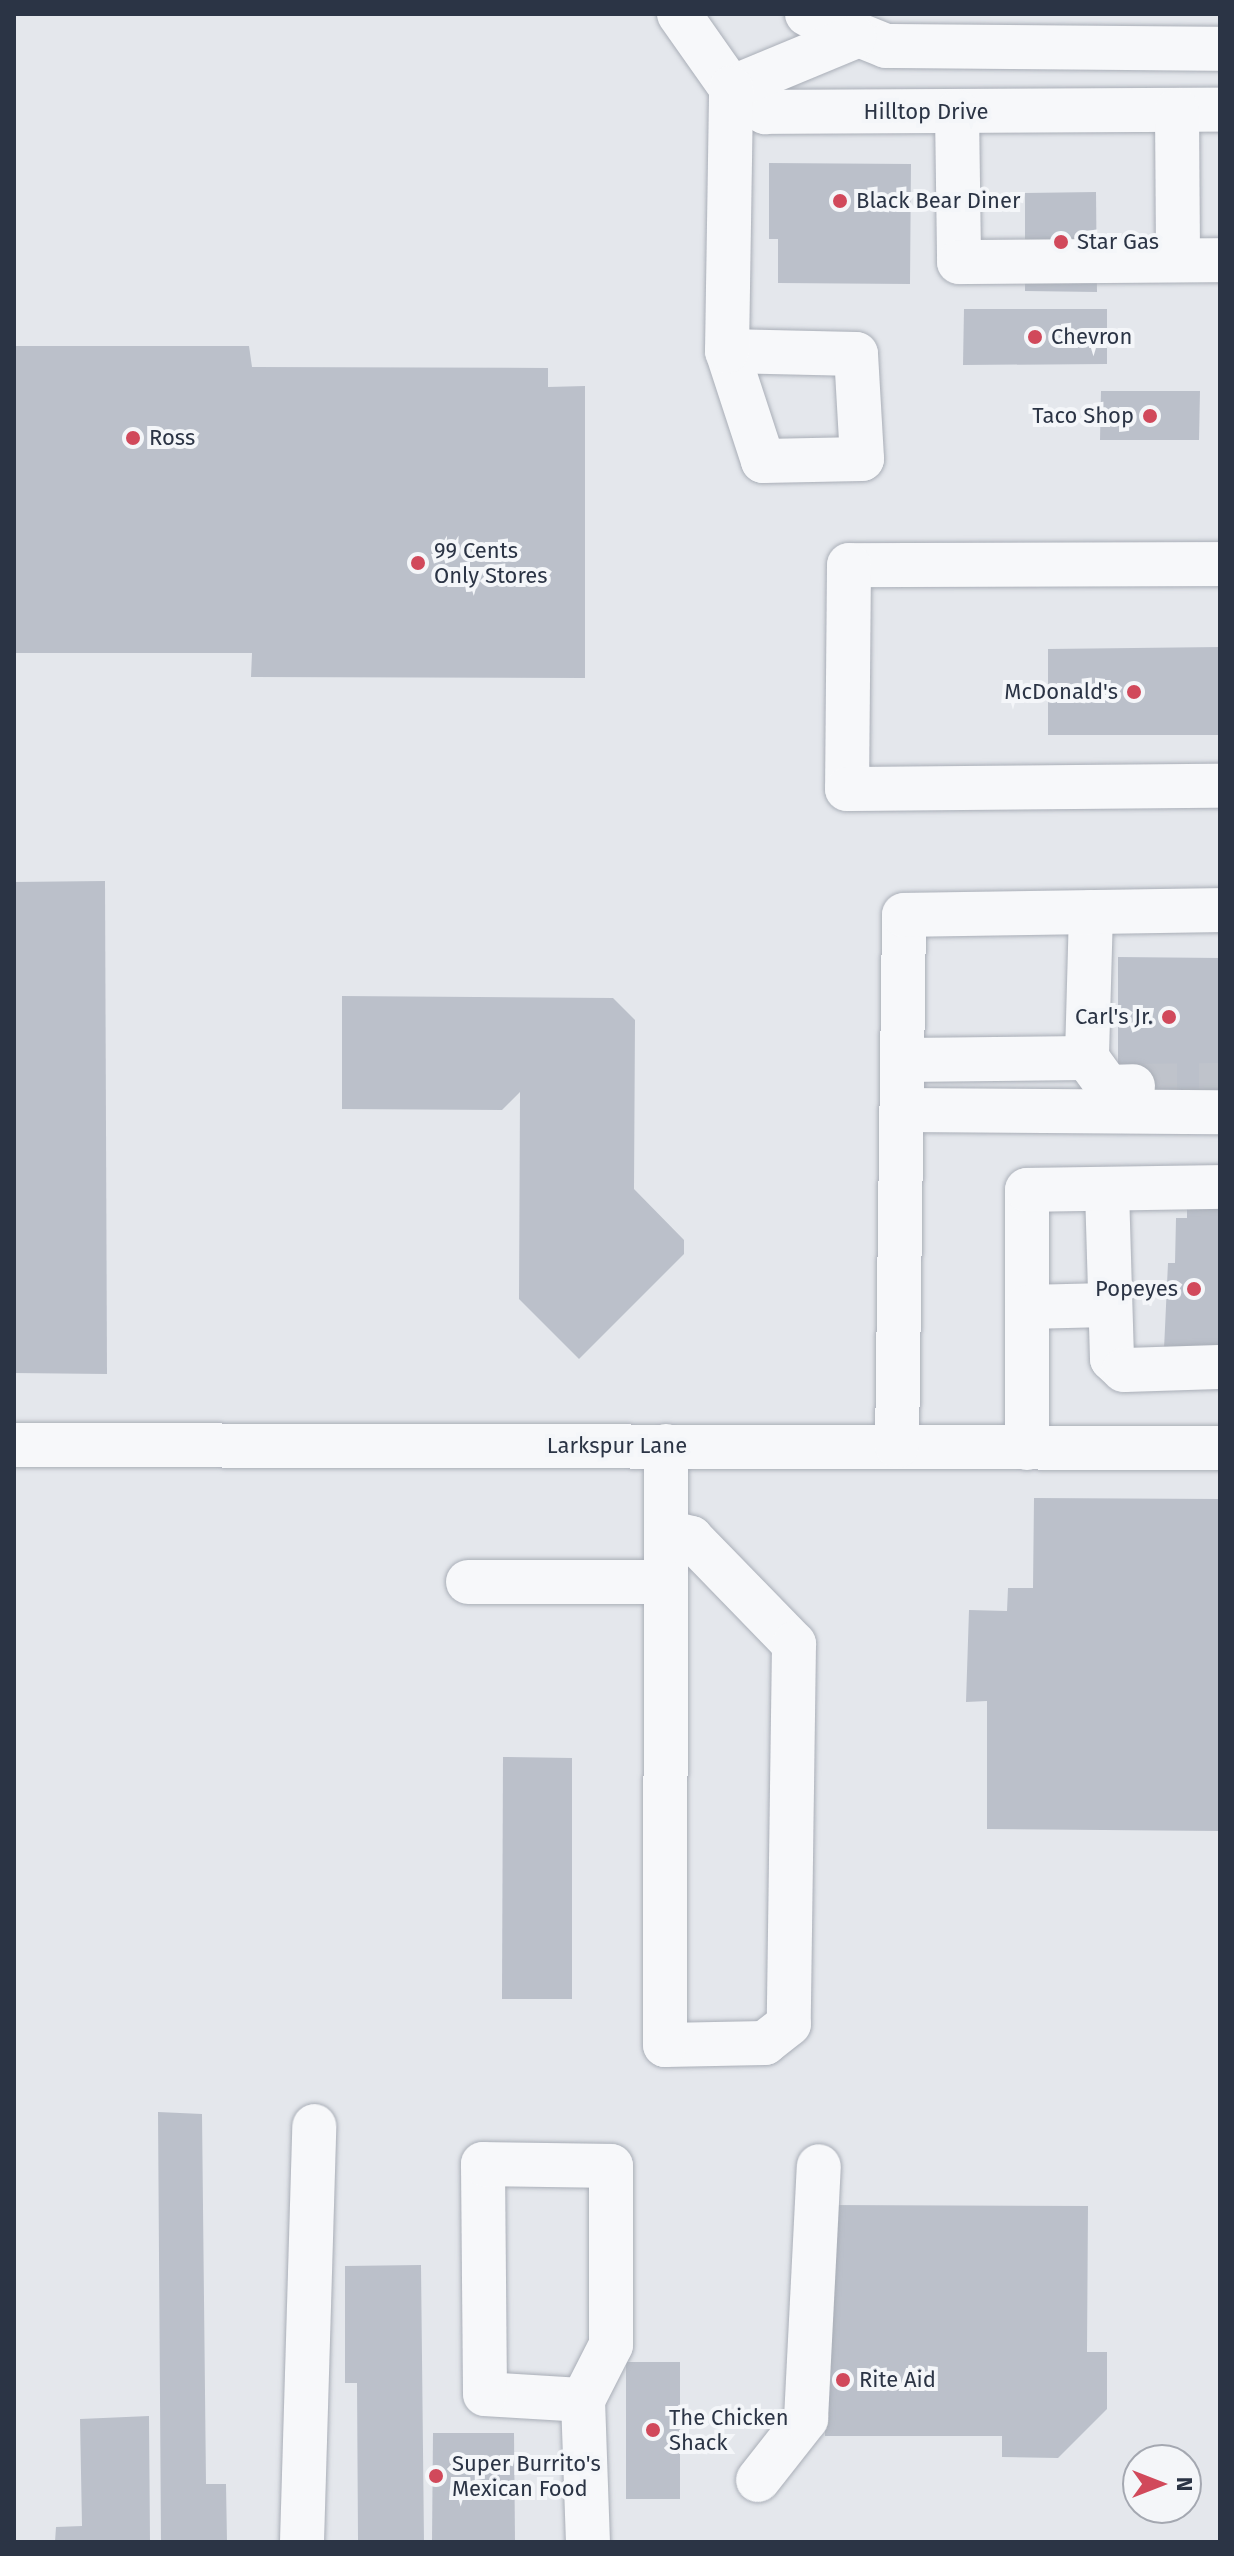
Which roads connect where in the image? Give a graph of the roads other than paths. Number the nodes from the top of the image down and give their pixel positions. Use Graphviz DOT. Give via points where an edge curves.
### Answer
graph roads {
  1 [pos="679,14"];
  2 [pos="807,14"];
  3 [pos="854,37"];
  4 [pos="1220,49"];
  5 [pos="731,88"];
  6 [pos="1177,110"];
  7 [pos="1220,110"];
  8 [pos="957,112"];
  9 [pos="1199,260"];
  10 [pos="727,351"];
  11 [pos="1220,564"];
  12 [pos="1220,786"];
  13 [pos="1220,910"];
  14 [pos="1091,912"];
  15 [pos="1087,1058"];
  16 [pos="904,1060"];
  17 [pos="1133,1086"];
  18 [pos="904,1110"];
  19 [pos="1220,1112"];
  20 [pos="1220,1187"];
  21 [pos="1107,1190"];
  22 [pos="1107,1305"];
  23 [pos="1027,1307"];
  24 [pos="1220,1367"];
  25 [pos="14,1445"];
  26 [pos="666,1446"];
  27 [pos="897,1446"];
  28 [pos="1027,1448"];
  29 [pos="1220,1448"];
  30 [pos="666,1532"];
  31 [pos="468,1582"];
  32 [pos="666,1582"];
  33 [pos="314,2126"];
  34 [pos="809,2178"];
  35 [pos="583,2400"];
  36 [pos="758,2463"];
  37 [pos="302,2542"];
  38 [pos="588,2542"];
  1 -- 5 [label="street, Hilltop Drive"];
  2 -- 3 [label="street"];
  3 -- 4 [label="street" via="886,46"];
  3 -- 5 [label="street"];
  5 -- 8 [label="street, Hilltop Drive" via="765,112"];
  5 -- 10 [label="street"];
  6 -- 7 [label="street, Hilltop Drive"];
  6 -- 8 [label="street, Hilltop Drive"];
  6 -- 9 [label="street"];
  8 -- 9 [label="street" via="959,262"];
  11 -- 12 [label="street" via="849,565 847,789"];
  13 -- 14 [label="street"];
  14 -- 15 [label="street"];
  14 -- 16 [label="street" via="904,915"];
  15 -- 16 [label="street"];
  15 -- 17 [label="street" via="1108,1087"];
  16 -- 18 [label="street"];
  18 -- 19 [label="street"];
  18 -- 27 [label="street"];
  20 -- 21 [label="street"];
  21 -- 22 [label="street"];
  21 -- 23 [label="street" via="1027,1190"];
  22 -- 23 [label="street"];
  22 -- 24 [label="street" via="1112,1359 1124,1370"];
  23 -- 28 [label="street"];
  25 -- 26 [label="street, Larkspur Lane"];
  26 -- 27 [label="street, Larkspur Lane"];
  26 -- 30 [label="street"];
  27 -- 28 [label="street, Larkspur Lane"];
  28 -- 29 [label="street, Larkspur Lane"];
  30 -- 32 [label="street"];
  30 -- 32 [label="street" via="691,1538 794,1644 789,2024 765,2043 665,2045"];
  31 -- 32 [label="street"];
  33 -- 37 [label="street"];
  34 -- 36 [label="street" via="806,2419"];
  35 -- 35 [label="street" via="611,2345 611,2166 483,2164 485,2394"];
  35 -- 38 [label="street"];
}
